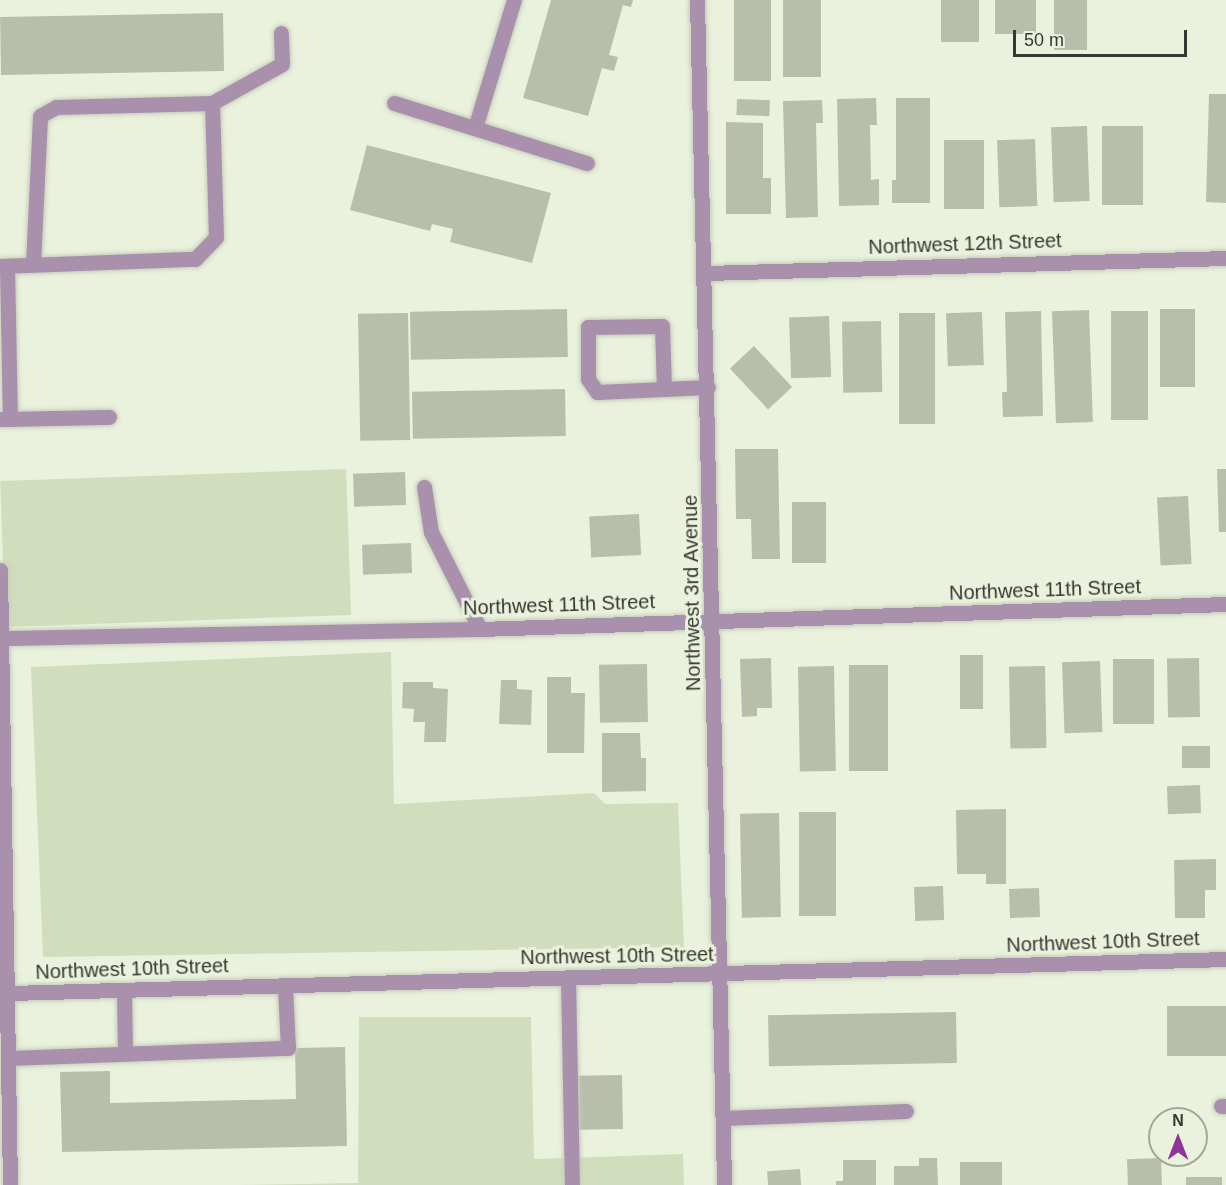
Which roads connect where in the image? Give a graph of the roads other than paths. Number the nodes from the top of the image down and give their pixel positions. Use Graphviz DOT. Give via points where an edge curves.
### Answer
graph roads {
  1 [pos="514,0"];
  2 [pos="697,0"];
  3 [pos="281,33"];
  4 [pos="212,103"];
  5 [pos="394,103"];
  6 [pos="475,128"];
  7 [pos="587,164"];
  8 [pos="1226,258"];
  9 [pos="33,263"];
  10 [pos="3,266"];
  11 [pos="706,273"];
  12 [pos="708,387"];
  13 [pos="664,389"];
  14 [pos="109,417"];
  15 [pos="5,419"];
  16 [pos="424,487"];
  17 [pos="0,570"];
  18 [pos="1226,604"];
  19 [pos="714,622"];
  20 [pos="480,629"];
  21 [pos="2,638"];
  22 [pos="1226,959"];
  23 [pos="720,975"];
  24 [pos="568,978"];
  25 [pos="285,986"];
  26 [pos="124,990"];
  27 [pos="10,993"];
  28 [pos="125,1053"];
  29 [pos="10,1058"];
  30 [pos="906,1111"];
  31 [pos="723,1118"];
  32 [pos="7,1176"];
  33 [pos="572,1185"];
  34 [pos="724,1185"];
  1 -- 6 [label="street"];
  2 -- 11 [label="street, Northwest 3rd Avenue"];
  3 -- 4 [label="street" via="282,64"];
  4 -- 9 [label="street" via="56,107 40,116"];
  4 -- 9 [label="street" via="216,237 195,260"];
  5 -- 6 [label="street"];
  6 -- 7 [label="street"];
  8 -- 11 [label="street, Northwest 12th Street"];
  9 -- 10 [label="street"];
  10 -- 15 [label="street"];
  11 -- 12 [label="street, Northwest 3rd Avenue"];
  12 -- 13 [label="street"];
  12 -- 19 [label="street, Northwest 3rd Avenue"];
  13 -- 13 [label="street" via="597,392 588,379 588,327 662,326"];
  14 -- 15 [label="street"];
  16 -- 20 [label="street" via="430,532"];
  17 -- 21 [label="street"];
  18 -- 19 [label="street, Northwest 11th Street"];
  19 -- 20 [label="street, Northwest 11th Street"];
  19 -- 23 [label="street, Northwest 3rd Avenue"];
  20 -- 21 [label="street, Northwest 11th Street"];
  21 -- 27 [label="street"];
  22 -- 23 [label="street, Northwest 10th Street"];
  23 -- 24 [label="street, Northwest 10th Street"];
  23 -- 31 [label="street, Northwest 3rd Avenue"];
  24 -- 25 [label="street, Northwest 10th Street"];
  24 -- 33 [label="street"];
  25 -- 26 [label="street, Northwest 10th Street"];
  25 -- 28 [label="street" via="288,1048"];
  26 -- 27 [label="street, Northwest 10th Street"];
  26 -- 28 [label="street"];
  27 -- 29 [label="street"];
  28 -- 29 [label="street"];
  29 -- 32 [label="street"];
  30 -- 31 [label="street"];
  31 -- 34 [label="street, Northwest 3rd Avenue"];
}
